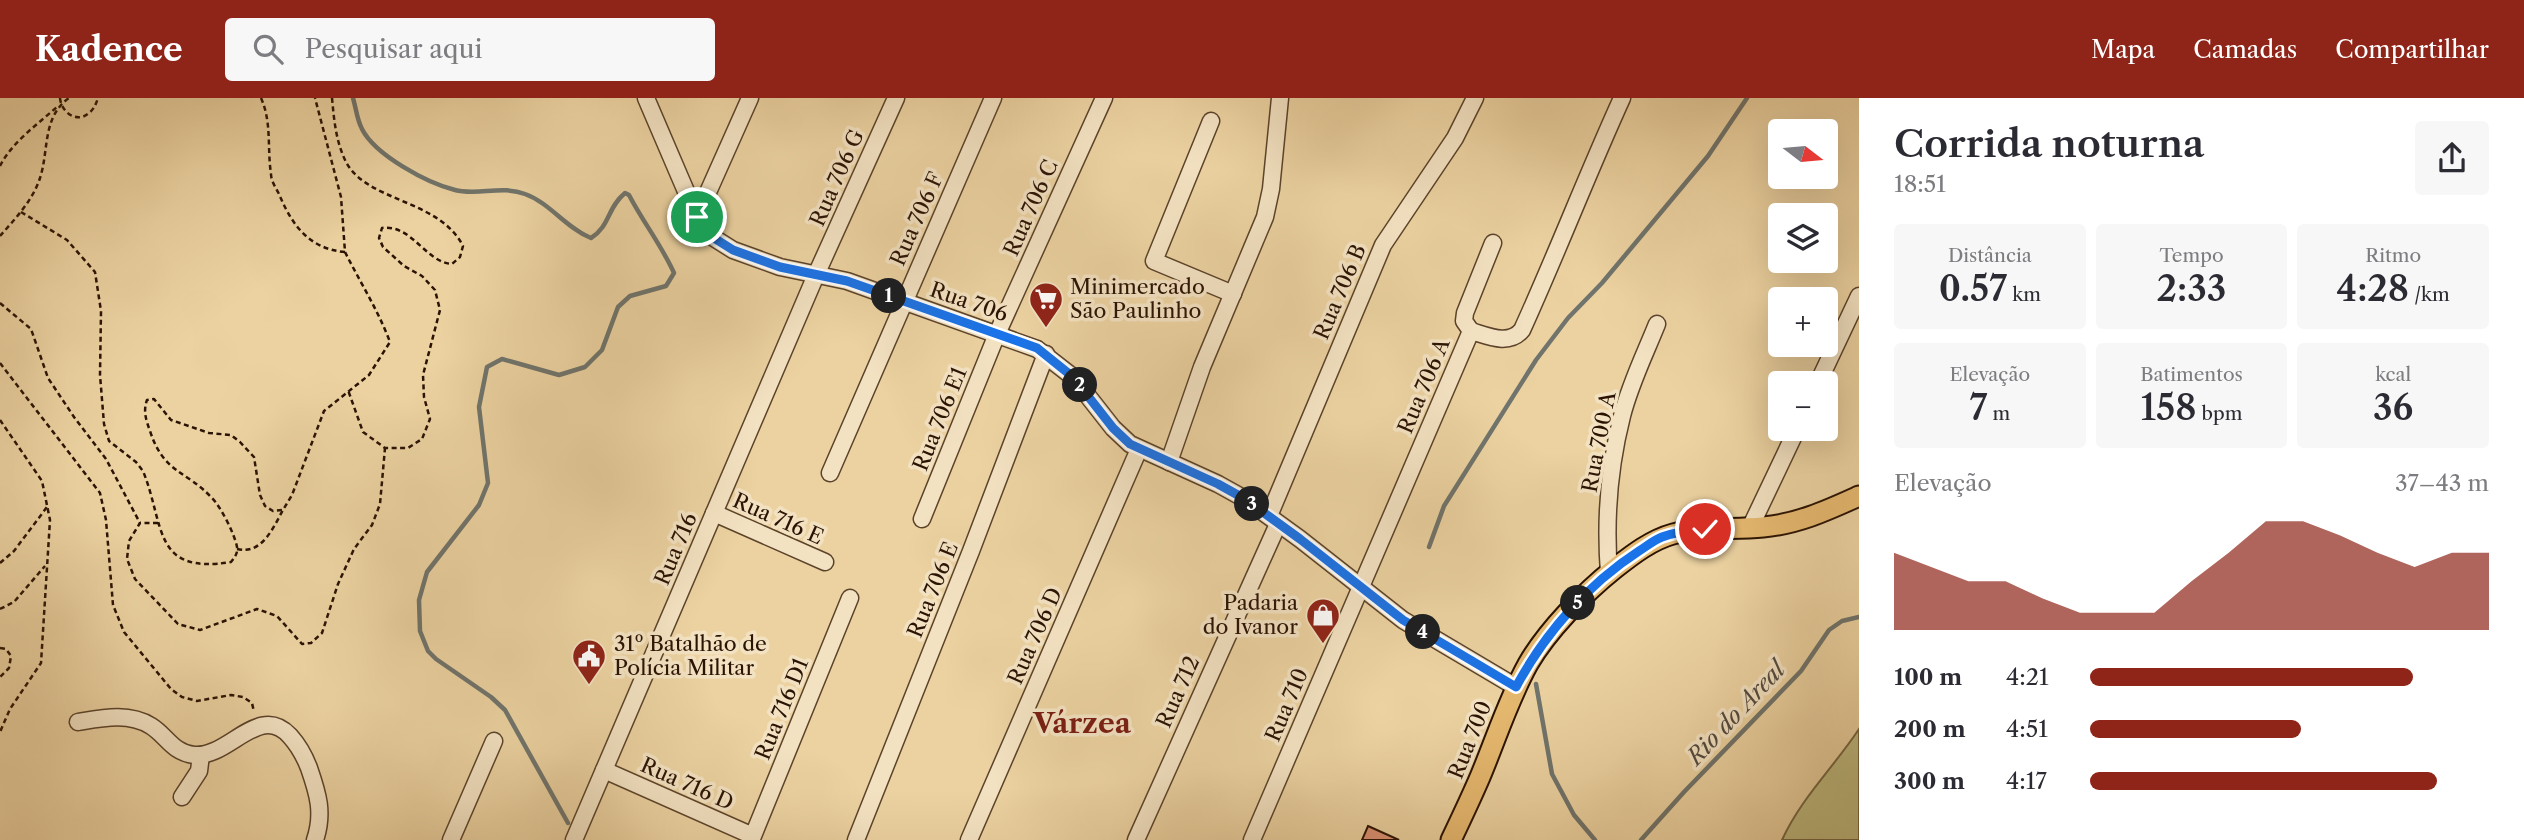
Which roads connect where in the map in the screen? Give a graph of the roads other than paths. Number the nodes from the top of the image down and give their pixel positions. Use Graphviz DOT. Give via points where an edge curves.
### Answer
graph roads {
  1 [pos="646,98"];
  2 [pos="750,98"];
  3 [pos="896,98"];
  4 [pos="993,98"];
  5 [pos="1104,98"];
  6 [pos="1280,98"];
  7 [pos="1475,98"];
  8 [pos="1622,98"];
  9 [pos="1211,121"];
  10 [pos="697,217"];
  11 [pos="1493,243"];
  12 [pos="816,275"];
  13 [pos="1233,294"];
  14 [pos="1859,296"];
  15 [pos="904,302"];
  16 [pos="1657,324"];
  17 [pos="1471,331"];
  18 [pos="998,334"];
  19 [pos="1046,354"];
  20 [pos="1824,371"];
  21 [pos="1791,441"];
  22 [pos="1139,449"];
  23 [pos="1169,462"];
  24 [pos="830,473"];
  25 [pos="1859,496"];
  26 [pos="714,513"];
  27 [pos="922,519"];
  28 [pos="1274,520"];
  29 [pos="1751,528"];
  30 [pos="825,562"];
  31 [pos="1609,573"];
  32 [pos="1361,587"];
  33 [pos="850,598"];
  34 [pos="1516,687"];
  35 [pos="78,722"];
  36 [pos="494,741"];
  37 [pos="201,755"];
  38 [pos="604,770"];
  39 [pos="183,797"];
  40 [pos="753,836"];
  41 [pos="315,840"];
  42 [pos="451,840"];
  43 [pos="574,840"];
  44 [pos="856,840"];
  45 [pos="969,840"];
  46 [pos="1136,840"];
  47 [pos="1252,840"];
  48 [pos="1451,840"];
  1 -- 10 [label="street, Rua 706"];
  2 -- 10 [label="street"];
  3 -- 12 [label="street, Rua 706 G"];
  4 -- 15 [label="street, Rua 706 F"];
  5 -- 18 [label="street, Rua 706 C"];
  6 -- 13 [label="street" via="1269,203"];
  7 -- 28 [label="street, Rua 706 B" via="1455,138 1383,245"];
  8 -- 17 [label="street, Rua 706 A" via="1522,330 1512,339"];
  9 -- 13 [label="street" via="1154,261"];
  10 -- 12 [label="street, Rua 706" via="714,238 733,250"];
  11 -- 17 [label="street" via="1465,313"];
  12 -- 15 [label="street, Rua 706"];
  12 -- 26 [label="street, Rua 716"];
  13 -- 23 [label="street"];
  14 -- 20 [label="street"];
  15 -- 18 [label="street, Rua 706"];
  15 -- 24 [label="street, Rua 706 F"];
  16 -- 31 [label="street, Rua 700 A" via="1630,390 1617,439 1606,537"];
  17 -- 32 [label="street, Rua 706 A"];
  18 -- 19 [label="street, Rua 706"];
  18 -- 27 [label="street, Rua 706 E1"];
  19 -- 22 [label="street, Rua 706" via="1073,377 1121,436"];
  19 -- 44 [label="street, Rua 706 E"];
  21 -- 29 [label="street"];
  22 -- 23 [label="street, Rua 706"];
  22 -- 45 [label="street, Rua 706 D"];
  23 -- 28 [label="street, Rua 706" via="1232,492"];
  25 -- 29 [label="main road, Rua 700" via="1811,516"];
  26 -- 30 [label="street, Rua 716 E"];
  26 -- 38 [label="street, Rua 716"];
  28 -- 32 [label="street, Rua 706"];
  28 -- 46 [label="street, Rua 712"];
  29 -- 31 [label="main road, Rua 700" via="1705,529 1660,538"];
  31 -- 34 [label="main road, Rua 700" via="1539,647"];
  32 -- 34 [label="street, Rua 706" via="1403,620"];
  32 -- 47 [label="street, Rua 710"];
  33 -- 40 [label="street, Rua 716 D1"];
  34 -- 48 [label="main road, Rua 700"];
  35 -- 37 [label="street" via="134,719 150,725 178,750"];
  36 -- 42 [label="street"];
  37 -- 39 [label="street" via="199,771"];
  37 -- 41 [label="street" via="258,726 280,727 304,753 321,806"];
  38 -- 40 [label="street, Rua 716 D"];
  38 -- 43 [label="street, Rua 716"];
}
